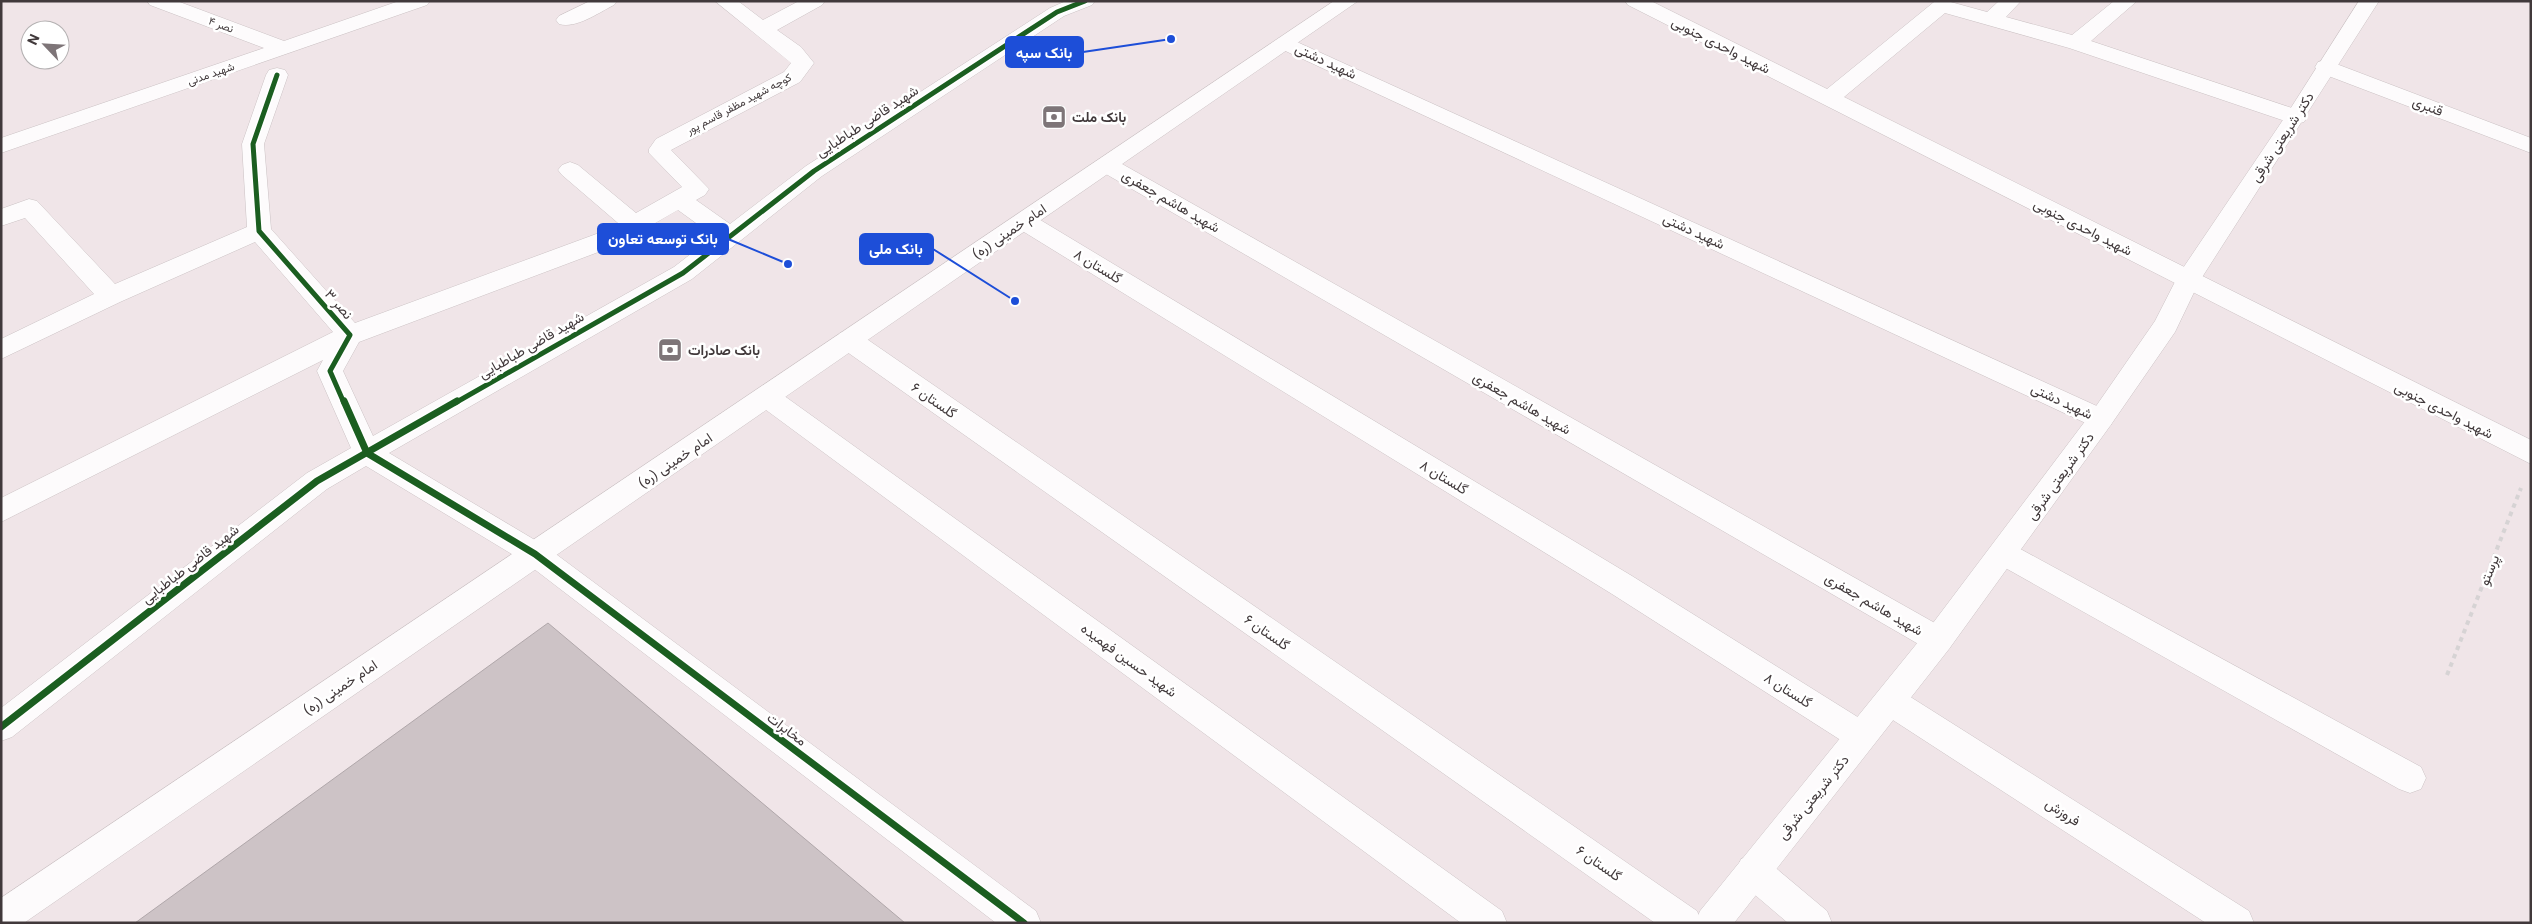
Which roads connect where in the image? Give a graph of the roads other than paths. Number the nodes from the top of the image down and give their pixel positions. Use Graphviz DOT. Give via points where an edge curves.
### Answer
graph roads {
  1 [pos="157,1"];
  2 [pos="420,1"];
  3 [pos="607,1"];
  4 [pos="725,1"];
  5 [pos="815,1"];
  6 [pos="1085,1"];
  7 [pos="1348,1"];
  8 [pos="1635,1"];
  9 [pos="2011,1"];
  10 [pos="2127,1"];
  11 [pos="2369,1"];
  12 [pos="396,5"];
  13 [pos="566,20"];
  14 [pos="1990,21"];
  15 [pos="762,29"];
  16 [pos="1286,43"];
  17 [pos="2076,43"];
  18 [pos="284,48"];
  19 [pos="2326,67"];
  20 [pos="277,75"];
  21 [pos="1828,99"];
  22 [pos="2296,117"];
  23 [pos="1,146"];
  24 [pos="2531,146"];
  25 [pos="1107,165"];
  26 [pos="570,170"];
  27 [pos="687,194"];
  28 [pos="1,218"];
  29 [pos="1024,221"];
  30 [pos="634,224"];
  31 [pos="259,231"];
  32 [pos="730,236"];
  33 [pos="2188,280"];
  34 [pos="111,296"];
  35 [pos="350,335"];
  36 [pos="849,340"];
  37 [pos="1,350"];
  38 [pos="768,397"];
  39 [pos="2101,419"];
  40 [pos="367,453"];
  41 [pos="2531,453"];
  42 [pos="1,510"];
  43 [pos="2003,553"];
  44 [pos="535,554"];
  45 [pos="1938,640"];
  46 [pos="1890,701"];
  47 [pos="1,727"];
  48 [pos="1861,736"];
  49 [pos="2410,778"];
  50 [pos="1753,871"];
  51 [pos="1,918"];
  52 [pos="1024,923"];
  53 [pos="1490,923"];
  54 [pos="1684,923"];
  55 [pos="1712,923"];
  56 [pos="1815,923"];
  57 [pos="2237,923"];
  1 -- 18 [label="street, نصر ۴"];
  2 -- 12 [label="street, شهيد مدنی"];
  3 -- 13 [label="street"];
  4 -- 15 [label="street, کوچه شهید مظفر قاسم پور"];
  5 -- 15 [label="street"];
  6 -- 32 [label="street, شهید قاضی طباطبایی" via="1057,12 814,171"];
  7 -- 16 [label="street, امام خمینی (ره)"];
  8 -- 21 [label="street, شهید واحدی جنوبی"];
  9 -- 14 [label="street"];
  10 -- 17 [label="street"];
  11 -- 19 [label="street, دکتر شریعتی شرقی"];
  12 -- 18 [label="street, شهيد مدنی"];
  14 -- 17 [label="street"];
  14 -- 21 [label="street" via="1940,6"];
  15 -- 27 [label="street, کوچه شهید مظفر قاسم پور" via="794,52 803,63 792,77 664,144 660,153"];
  16 -- 25 [label="street, امام خمینی (ره)"];
  16 -- 39 [label="street, شهید دشتی"];
  17 -- 22 [label="street"];
  18 -- 23 [label="street, شهيد مدنی"];
  19 -- 22 [label="street, دکتر شریعتی شرقی"];
  19 -- 24 [label="street, قنبری"];
  20 -- 31 [label="street" via="253,144"];
  21 -- 33 [label="street, شهید واحدی جنوبی"];
  22 -- 33 [label="street, دکتر شریعتی شرقی"];
  25 -- 29 [label="street, امام خمینی (ره)"];
  25 -- 45 [label="street, شهيد هاشم جعفری"];
  26 -- 30 [label="street"];
  27 -- 30 [label="street"];
  27 -- 32 [label="street"];
  28 -- 34 [label="street" via="29,208"];
  29 -- 36 [label="street, امام خمینی (ره)"];
  29 -- 48 [label="street, گلستان ۸" via="1622,585"];
  30 -- 35 [label="street" via="608,239"];
  31 -- 34 [label="street"];
  31 -- 35 [label="street, نصر ۳"];
  32 -- 40 [label="street, شهید قاضی طباطبایی" via="683,273"];
  33 -- 39 [label="street, دکتر شریعتی شرقی" via="2166,325"];
  33 -- 41 [label="street, شهید واحدی جنوبی"];
  34 -- 37 [label="street"];
  35 -- 40 [label="street, نصر ۳" via="330,371"];
  35 -- 42 [label="street"];
  36 -- 38 [label="street, امام خمینی (ره)"];
  36 -- 54 [label="street, گلستان ۶"];
  38 -- 44 [label="street, امام خمینی (ره)"];
  38 -- 53 [label="street, شهيد حسین فهمیده"];
  39 -- 43 [label="street, دکتر شریعتی شرقی"];
  40 -- 44 [label="street"];
  40 -- 47 [label="street, شهید قاضی طباطبایی" via="317,481"];
  43 -- 45 [label="street, دکتر شریعتی شرقی"];
  43 -- 49 [label="street"];
  44 -- 51 [label="street, امام خمینی (ره)"];
  44 -- 52 [label="street, مخابرات"];
  45 -- 46 [label="street, دکتر شریعتی شرقی"];
  46 -- 48 [label="street, دکتر شریعتی شرقی"];
  46 -- 57 [label="street, فروزش"];
  48 -- 50 [label="street, دکتر شریعتی شرقی"];
  50 -- 55 [label="street, دکتر شریعتی شرقی"];
  50 -- 56 [label="street"];
}
